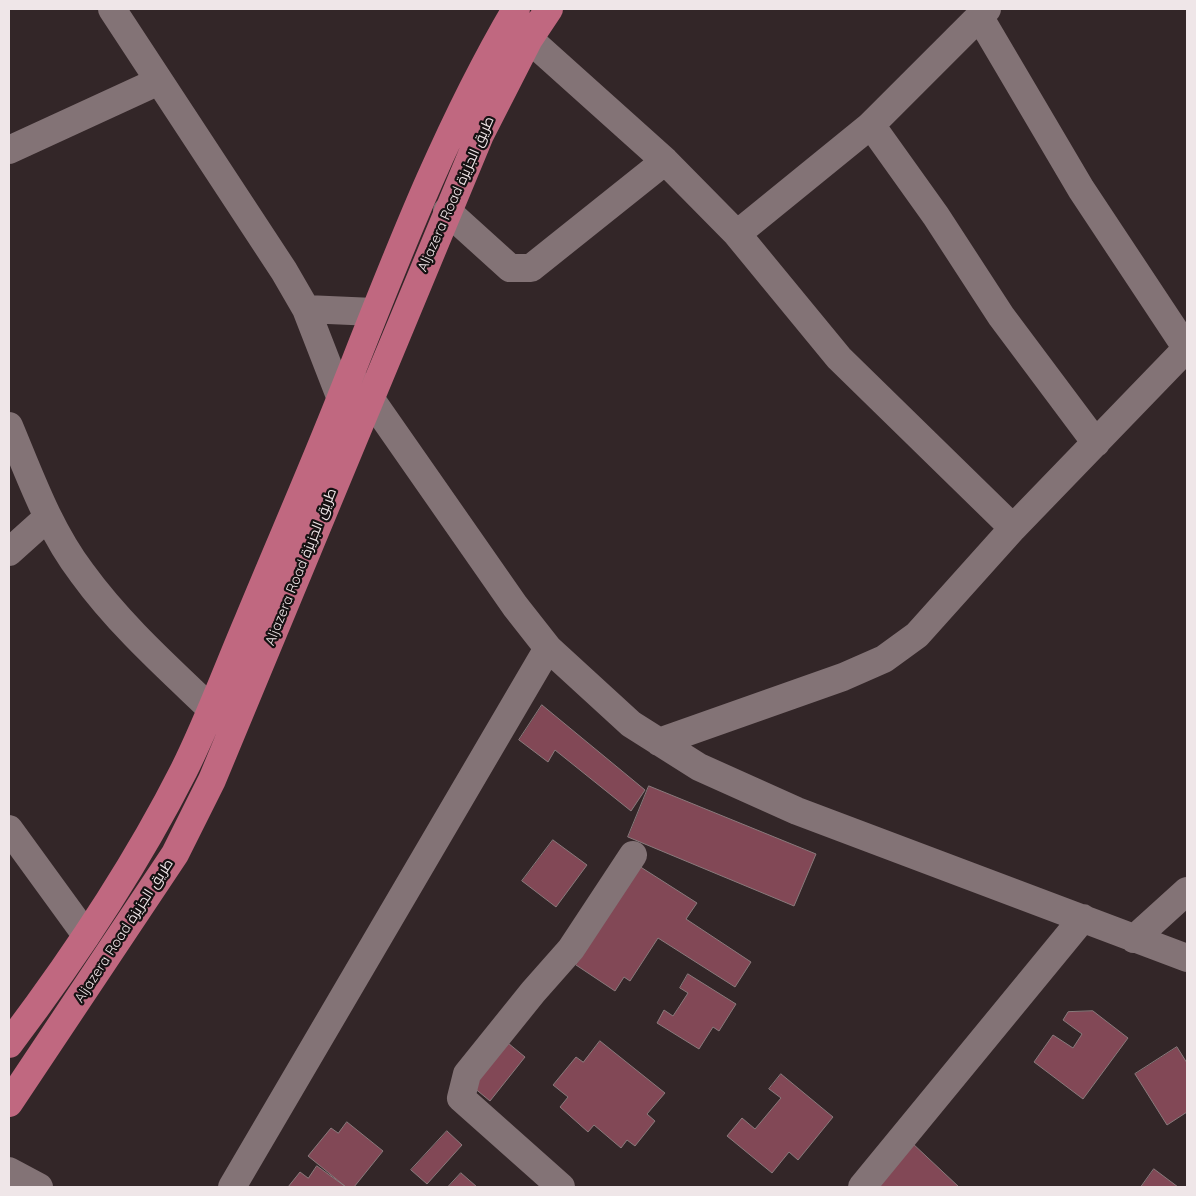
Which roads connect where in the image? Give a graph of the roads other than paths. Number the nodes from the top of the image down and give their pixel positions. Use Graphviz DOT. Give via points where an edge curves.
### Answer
graph roads {
  1 [pos="112,9"];
  2 [pos="516,9"];
  3 [pos="549,9"];
  4 [pos="983,12"];
  5 [pos="529,40"];
  6 [pos="159,81"];
  7 [pos="871,125"];
  8 [pos="9,150"];
  9 [pos="665,161"];
  10 [pos="448,211"];
  11 [pos="737,234"];
  12 [pos="306,308"];
  13 [pos="374,312"];
  14 [pos="1187,349"];
  15 [pos="345,388"];
  16 [pos="370,398"];
  17 [pos="9,426"];
  18 [pos="1096,442"];
  19 [pos="48,517"];
  20 [pos="1013,528"];
  21 [pos="9,552"];
  22 [pos="548,648"];
  23 [pos="211,709"];
  24 [pos="659,742"];
  25 [pos="9,829"];
  26 [pos="633,855"];
  27 [pos="1187,891"];
  28 [pos="1083,918"];
  29 [pos="86,935"];
  30 [pos="1134,939"];
  31 [pos="1187,958"];
  32 [pos="9,1044"];
  33 [pos="9,1103"];
  34 [pos="9,1171"];
  35 [pos="39,1187"];
  36 [pos="232,1187"];
  37 [pos="561,1187"];
  38 [pos="862,1187"];
  1 -- 6 [label="street"];
  2 -- 13 [label="main road, Aljazera Road طريق الجزيزة" via="447,138"];
  3 -- 5 [label="main road, Aljazera Road طريق الجزيزة"];
  4 -- 7 [label="street"];
  4 -- 14 [label="street" via="1081,189"];
  5 -- 9 [label="street"];
  5 -- 10 [label="main road, Aljazera Road طريق الجزيزة" via="480,135"];
  6 -- 8 [label="street"];
  6 -- 12 [label="street"];
  7 -- 11 [label="street"];
  7 -- 18 [label="street" via="1002,316"];
  9 -- 10 [label="street" via="530,268 510,268"];
  9 -- 11 [label="street"];
  10 -- 16 [label="main road, Aljazera Road طريق الجزيزة"];
  11 -- 20 [label="street" via="839,358"];
  12 -- 13 [label="street"];
  12 -- 15 [label="street"];
  13 -- 15 [label="main road, Aljazera Road طريق الجزيزة"];
  14 -- 18 [label="street"];
  15 -- 16 [label="street"];
  15 -- 23 [label="main road, Aljazera Road طريق الجزيزة"];
  16 -- 22 [label="street" via="515,606"];
  16 -- 33 [label="main road, Aljazera Road طريق الجزيزة" via="240,717 175,854"];
  17 -- 19 [label="street"];
  18 -- 20 [label="street"];
  19 -- 21 [label="street"];
  19 -- 23 [label="street" via="80,572 114,614"];
  20 -- 24 [label="street" via="917,635 884,659 843,677"];
  22 -- 24 [label="street" via="631,724"];
  22 -- 36 [label="street"];
  23 -- 29 [label="main road, Aljazera Road طريق الجزيزة" via="185,768 144,846"];
  24 -- 28 [label="street" via="699,767 797,811"];
  25 -- 29 [label="street"];
  26 -- 37 [label="street" via="571,949 467,1074 461,1098"];
  27 -- 30 [label="street"];
  28 -- 30 [label="street"];
  28 -- 38 [label="street"];
  29 -- 32 [label="main road, Aljazera Road طريق الجزيزة"];
  30 -- 31 [label="street"];
  34 -- 35 [label="street"];
}
